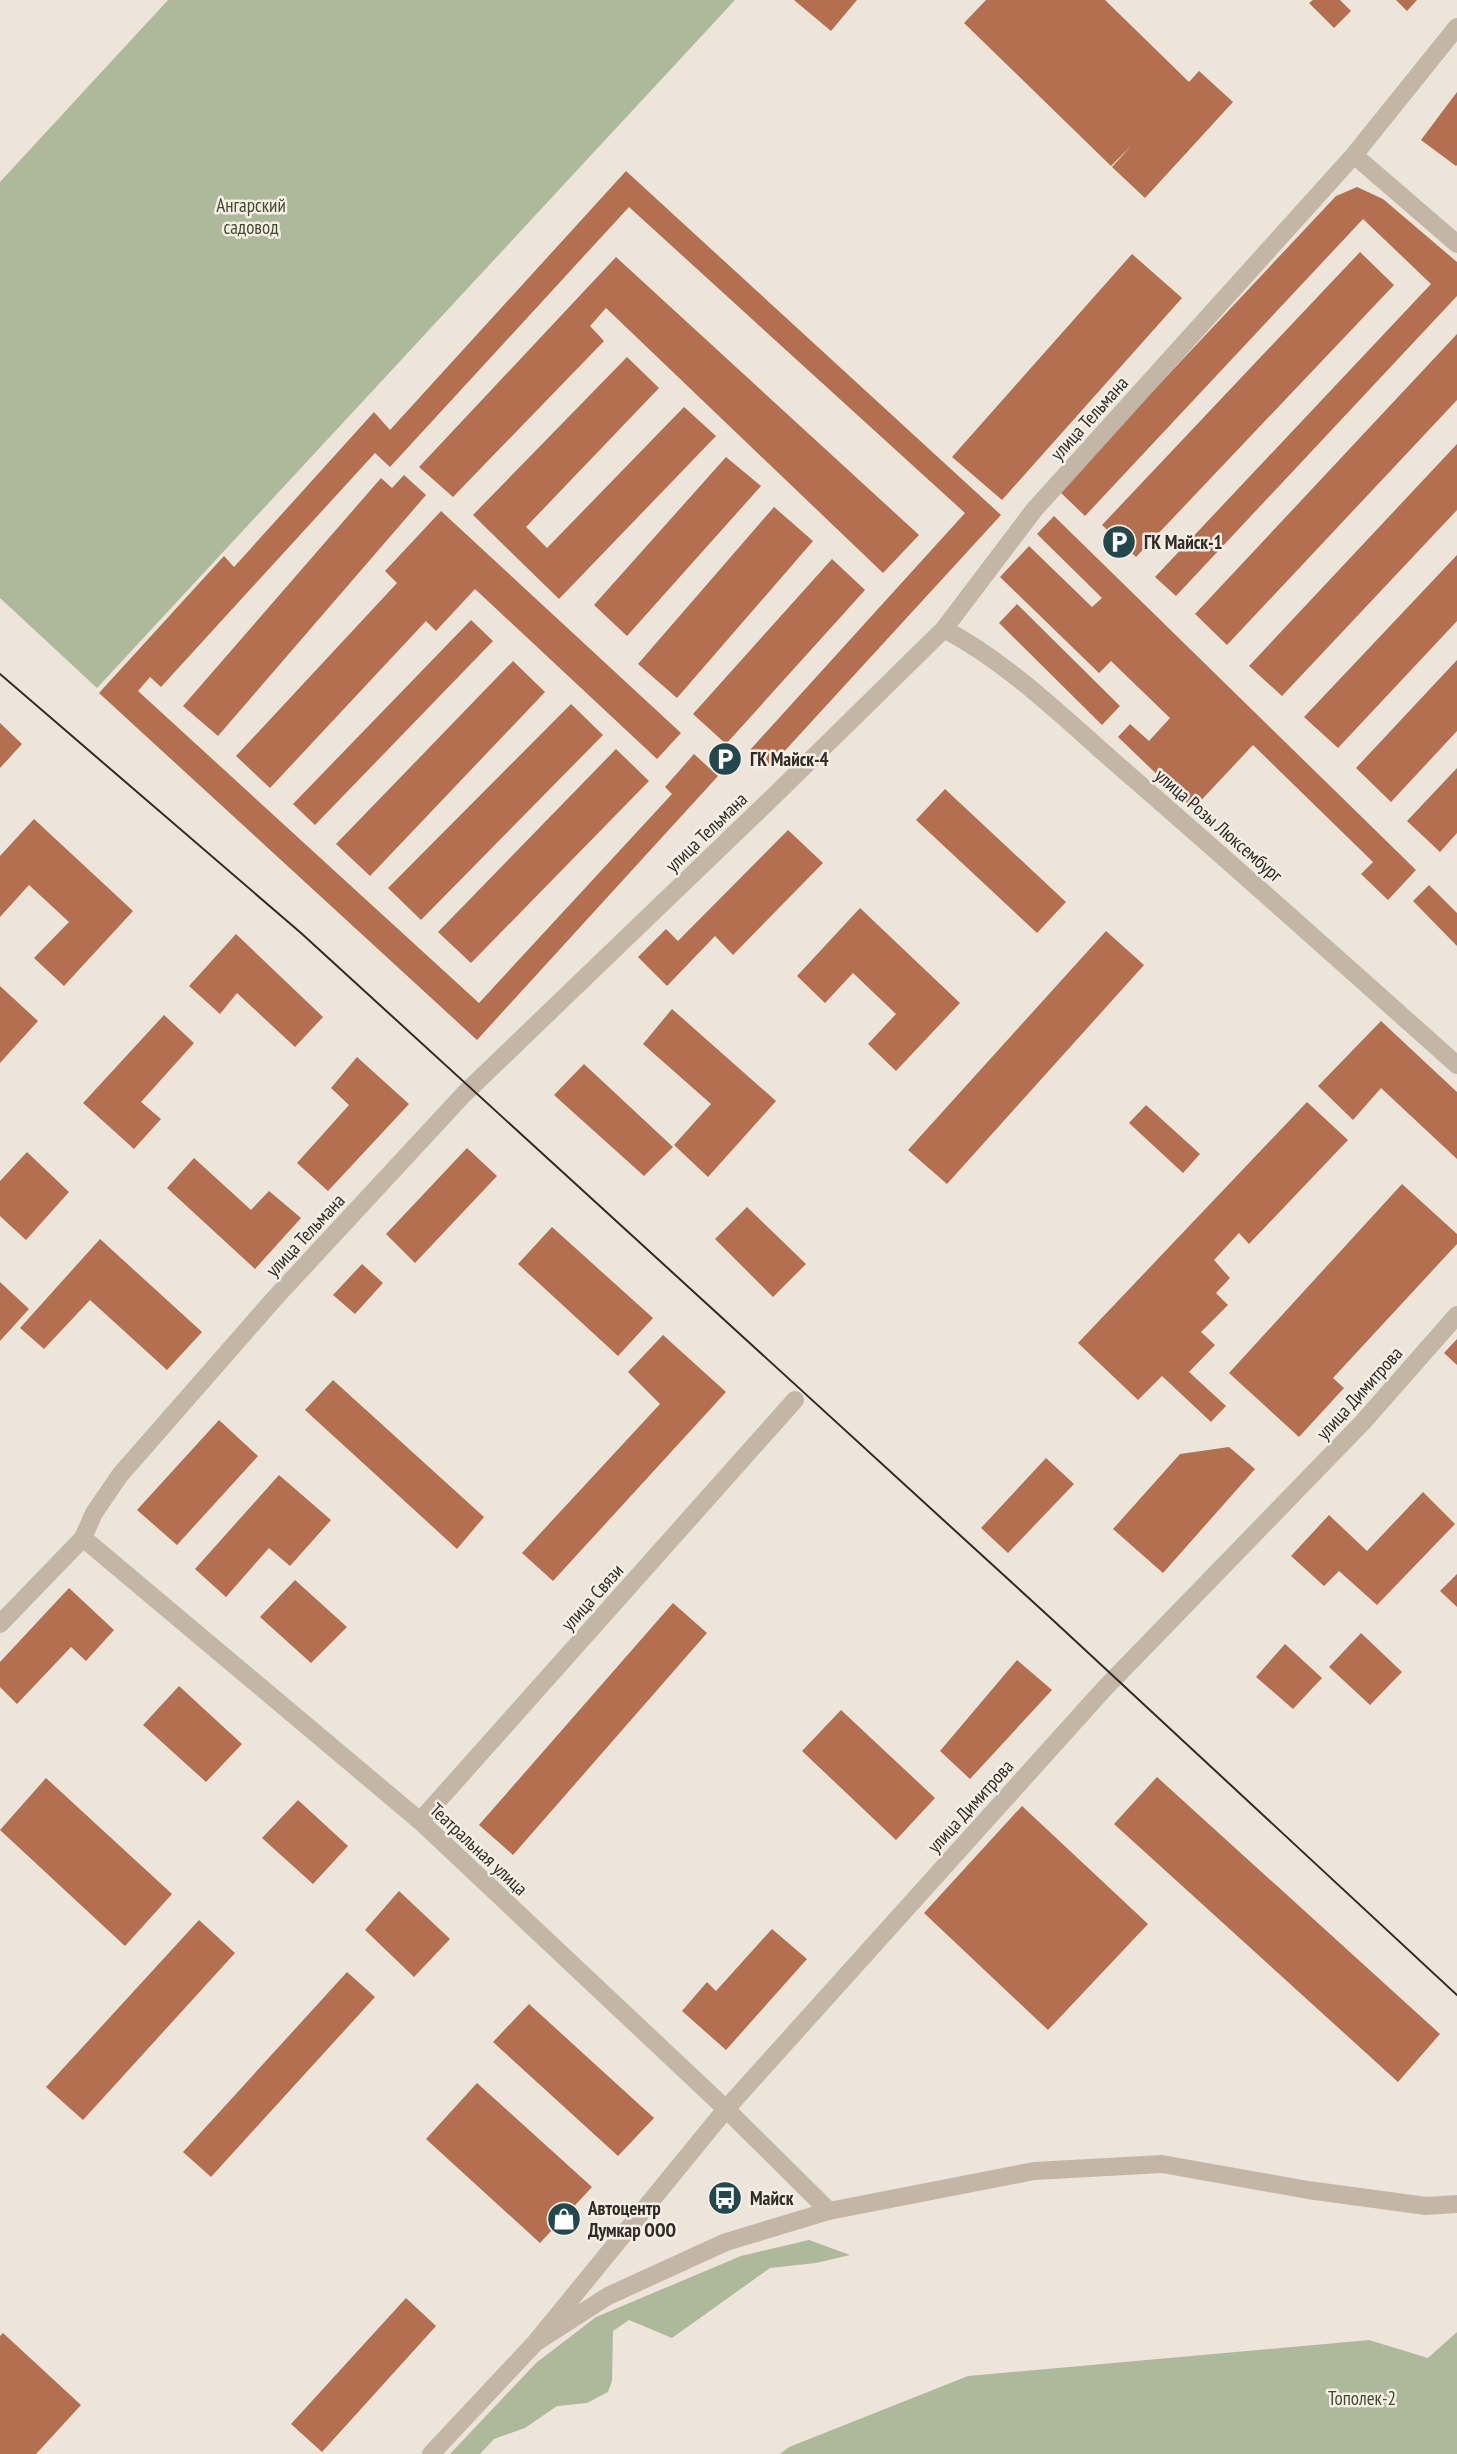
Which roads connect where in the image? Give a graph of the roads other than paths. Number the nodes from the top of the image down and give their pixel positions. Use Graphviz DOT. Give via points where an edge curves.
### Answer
graph roads {
  1 [pos="1457,27"];
  2 [pos="1354,155"];
  3 [pos="1457,244"];
  4 [pos="944,629"];
  5 [pos="1457,1065"];
  6 [pos="1457,1315"];
  7 [pos="795,1400"];
  8 [pos="83,1538"];
  9 [pos="0,1624"];
  10 [pos="420,1821"];
  11 [pos="726,2109"];
  12 [pos="1457,2204"];
  13 [pos="829,2211"];
  14 [pos="535,2343"];
  15 [pos="431,2454"];
  1 -- 2 [label="street, улица Тельмана"];
  2 -- 3 [label="street"];
  2 -- 4 [label="street, улица Тельмана" via="1034,510"];
  4 -- 5 [label="street, улица Розы Люксембург" via="973,644 1016,677"];
  4 -- 8 [label="street, улица Тельмана" via="464,1094 274,1299 120,1475"];
  6 -- 11 [label="street, улица Димитрова" via="1363,1422 1104,1689"];
  7 -- 10 [label="street, улица Связи"];
  8 -- 9 [label="street, улица Тельмана"];
  8 -- 10 [label="street, Театральная улица"];
  10 -- 11 [label="street, Театральная улица"];
  11 -- 13 [label="street, Театральная улица"];
  11 -- 14 [label="street, улица Димитрова"];
  12 -- 13 [label="street" via="1413,2204 1162,2164 1034,2171"];
  13 -- 14 [label="street" via="726,2242 608,2295"];
  14 -- 15 [label="street"];
}
